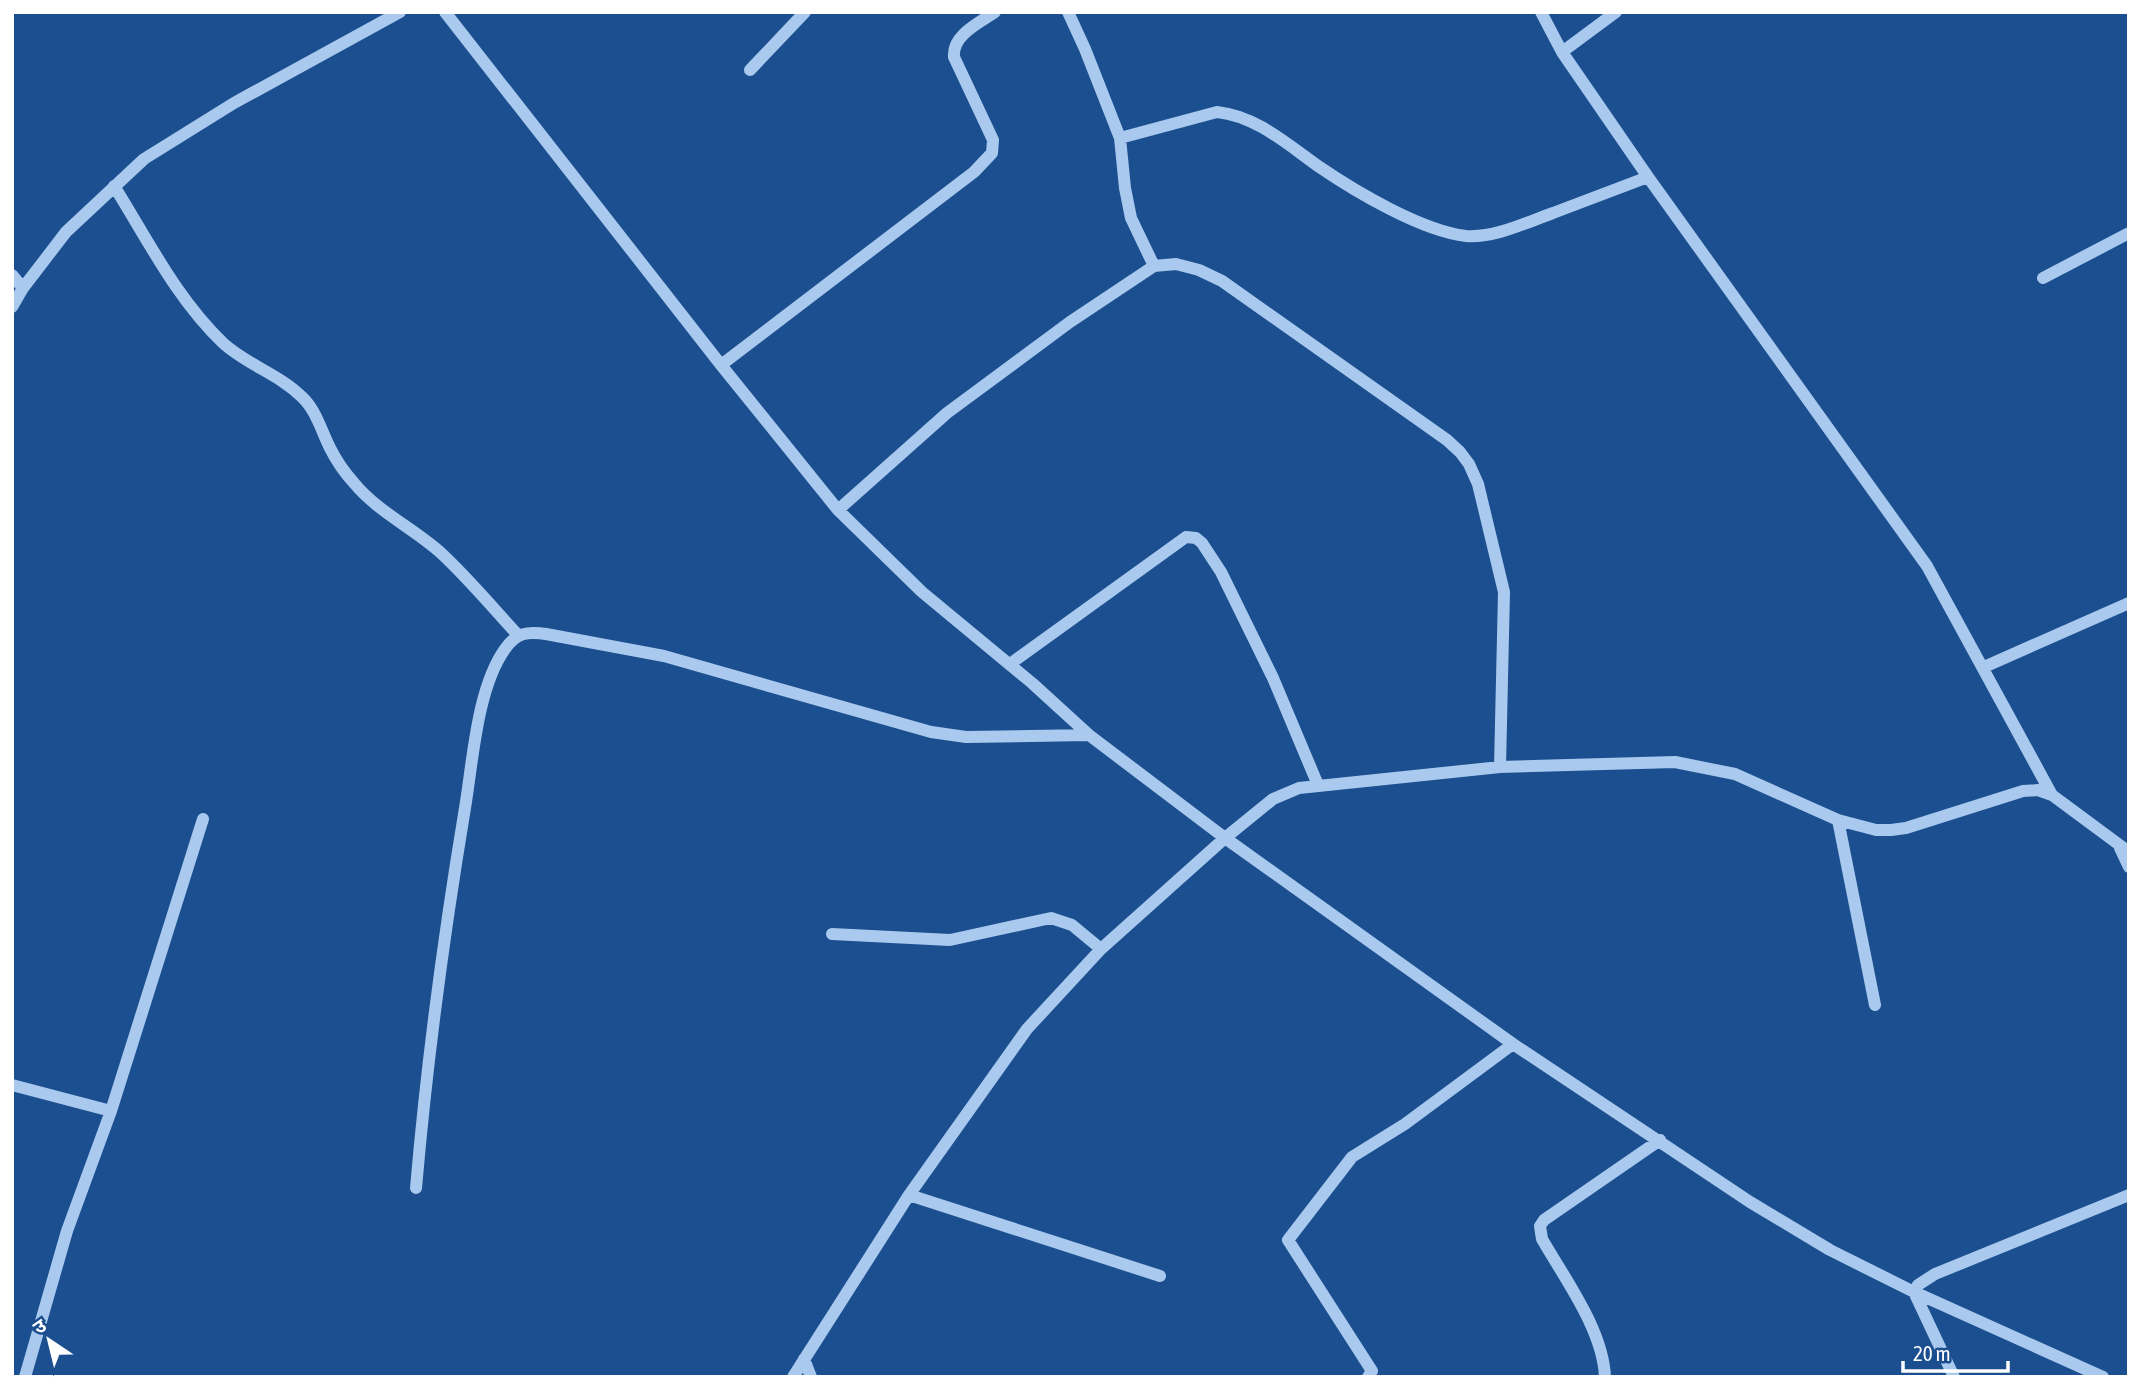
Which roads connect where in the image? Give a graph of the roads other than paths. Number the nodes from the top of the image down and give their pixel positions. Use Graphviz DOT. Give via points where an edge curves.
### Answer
graph roads {
  1 [pos="400,12"];
  2 [pos="445,12"];
  3 [pos="805,12"];
  4 [pos="995,12"];
  5 [pos="1068,12"];
  6 [pos="1541,12"];
  7 [pos="1616,12"];
  8 [pos="1562,52"];
  9 [pos="750,70"];
  10 [pos="1120,138"];
  11 [pos="1648,177"];
  12 [pos="114,186"];
  13 [pos="2129,233"];
  14 [pos="1154,266"];
  15 [pos="12,275"];
  16 [pos="2043,278"];
  17 [pos="23,288"];
  18 [pos="12,307"];
  19 [pos="721,365"];
  20 [pos="838,510"];
  21 [pos="2129,603"];
  22 [pos="517,635"];
  23 [pos="1010,664"];
  24 [pos="1984,667"];
  25 [pos="1089,735"];
  26 [pos="1500,767"];
  27 [pos="1318,785"];
  28 [pos="2052,795"];
  29 [pos="203,819"];
  30 [pos="1838,820"];
  31 [pos="1225,838"];
  32 [pos="2124,850"];
  33 [pos="2129,867"];
  34 [pos="832,934"];
  35 [pos="1101,949"];
  36 [pos="1875,1006"];
  37 [pos="1513,1044"];
  38 [pos="12,1086"];
  39 [pos="111,1111"];
  40 [pos="1660,1140"];
  41 [pos="416,1188"];
  42 [pos="909,1195"];
  43 [pos="2129,1195"];
  44 [pos="1160,1276"];
  45 [pos="1914,1292"];
  46 [pos="804,1359"];
  47 [pos="25,1377"];
  48 [pos="793,1377"];
  49 [pos="811,1377"];
  50 [pos="1368,1377"];
  51 [pos="1605,1377"];
  52 [pos="1954,1377"];
  53 [pos="2103,1377"];
  1 -- 12 [label="street" via="177,137"];
  2 -- 19 [label="street"];
  3 -- 9 [label="street"];
  4 -- 19 [label="street" via="968,30 953,51 993,140 992,153 974,172"];
  5 -- 10 [label="street"];
  6 -- 8 [label="street"];
  7 -- 8 [label="street"];
  8 -- 11 [label="street"];
  10 -- 11 [label="street" via="1217,112 1233,114 1251,120 1332,176 1396,211 1428,226 1468,236 1502,232"];
  10 -- 14 [label="street" via="1131,218"];
  11 -- 24 [label="street" via="1927,566"];
  12 -- 17 [label="street" via="66,232"];
  12 -- 22 [label="street" via="173,284 204,323 251,364 287,382 305,399 355,485 440,552"];
  13 -- 16 [label="street"];
  14 -- 20 [label="street" via="947,413"];
  14 -- 26 [label="street" via="1176,264 1222,281 1447,440 1469,464 1504,592"];
  15 -- 17 [label="street"];
  17 -- 18 [label="street"];
  19 -- 20 [label="street"];
  20 -- 23 [label="street" via="922,592"];
  21 -- 24 [label="street"];
  22 -- 25 [label="street" via="546,634 664,656 931,732 966,737"];
  22 -- 41 [label="street" via="504,650 482,703 444,939"];
  23 -- 25 [label="street"];
  23 -- 27 [label="street" via="1186,537 1196,538 1227,584"];
  24 -- 28 [label="street"];
  25 -- 31 [label="street"];
  26 -- 27 [label="street"];
  26 -- 30 [label="street" via="1675,762 1735,774"];
  27 -- 31 [label="street" via="1273,799"];
  28 -- 30 [label="street" via="2023,791 1891,830"];
  28 -- 32 [label="street"];
  29 -- 39 [label="street"];
  30 -- 36 [label="street"];
  31 -- 35 [label="street"];
  31 -- 37 [label="street"];
  32 -- 33 [label="street"];
  34 -- 35 [label="street" via="950,940 1051,918 1072,925"];
  35 -- 42 [label="street" via="1027,1029"];
  37 -- 40 [label="street"];
  37 -- 50 [label="street" via="1352,1157 1288,1240 1372,1371"];
  38 -- 39 [label="street"];
  39 -- 47 [label="street" via="67,1231"];
  40 -- 45 [label="street" via="1830,1250"];
  40 -- 51 [label="street" via="1540,1226 1542,1239 1591,1325"];
  42 -- 44 [label="street"];
  42 -- 46 [label="street"];
  43 -- 45 [label="street" via="1935,1274"];
  45 -- 52 [label="street"];
  45 -- 53 [label="street"];
  46 -- 48 [label="street"];
  46 -- 49 [label="street"];
}
